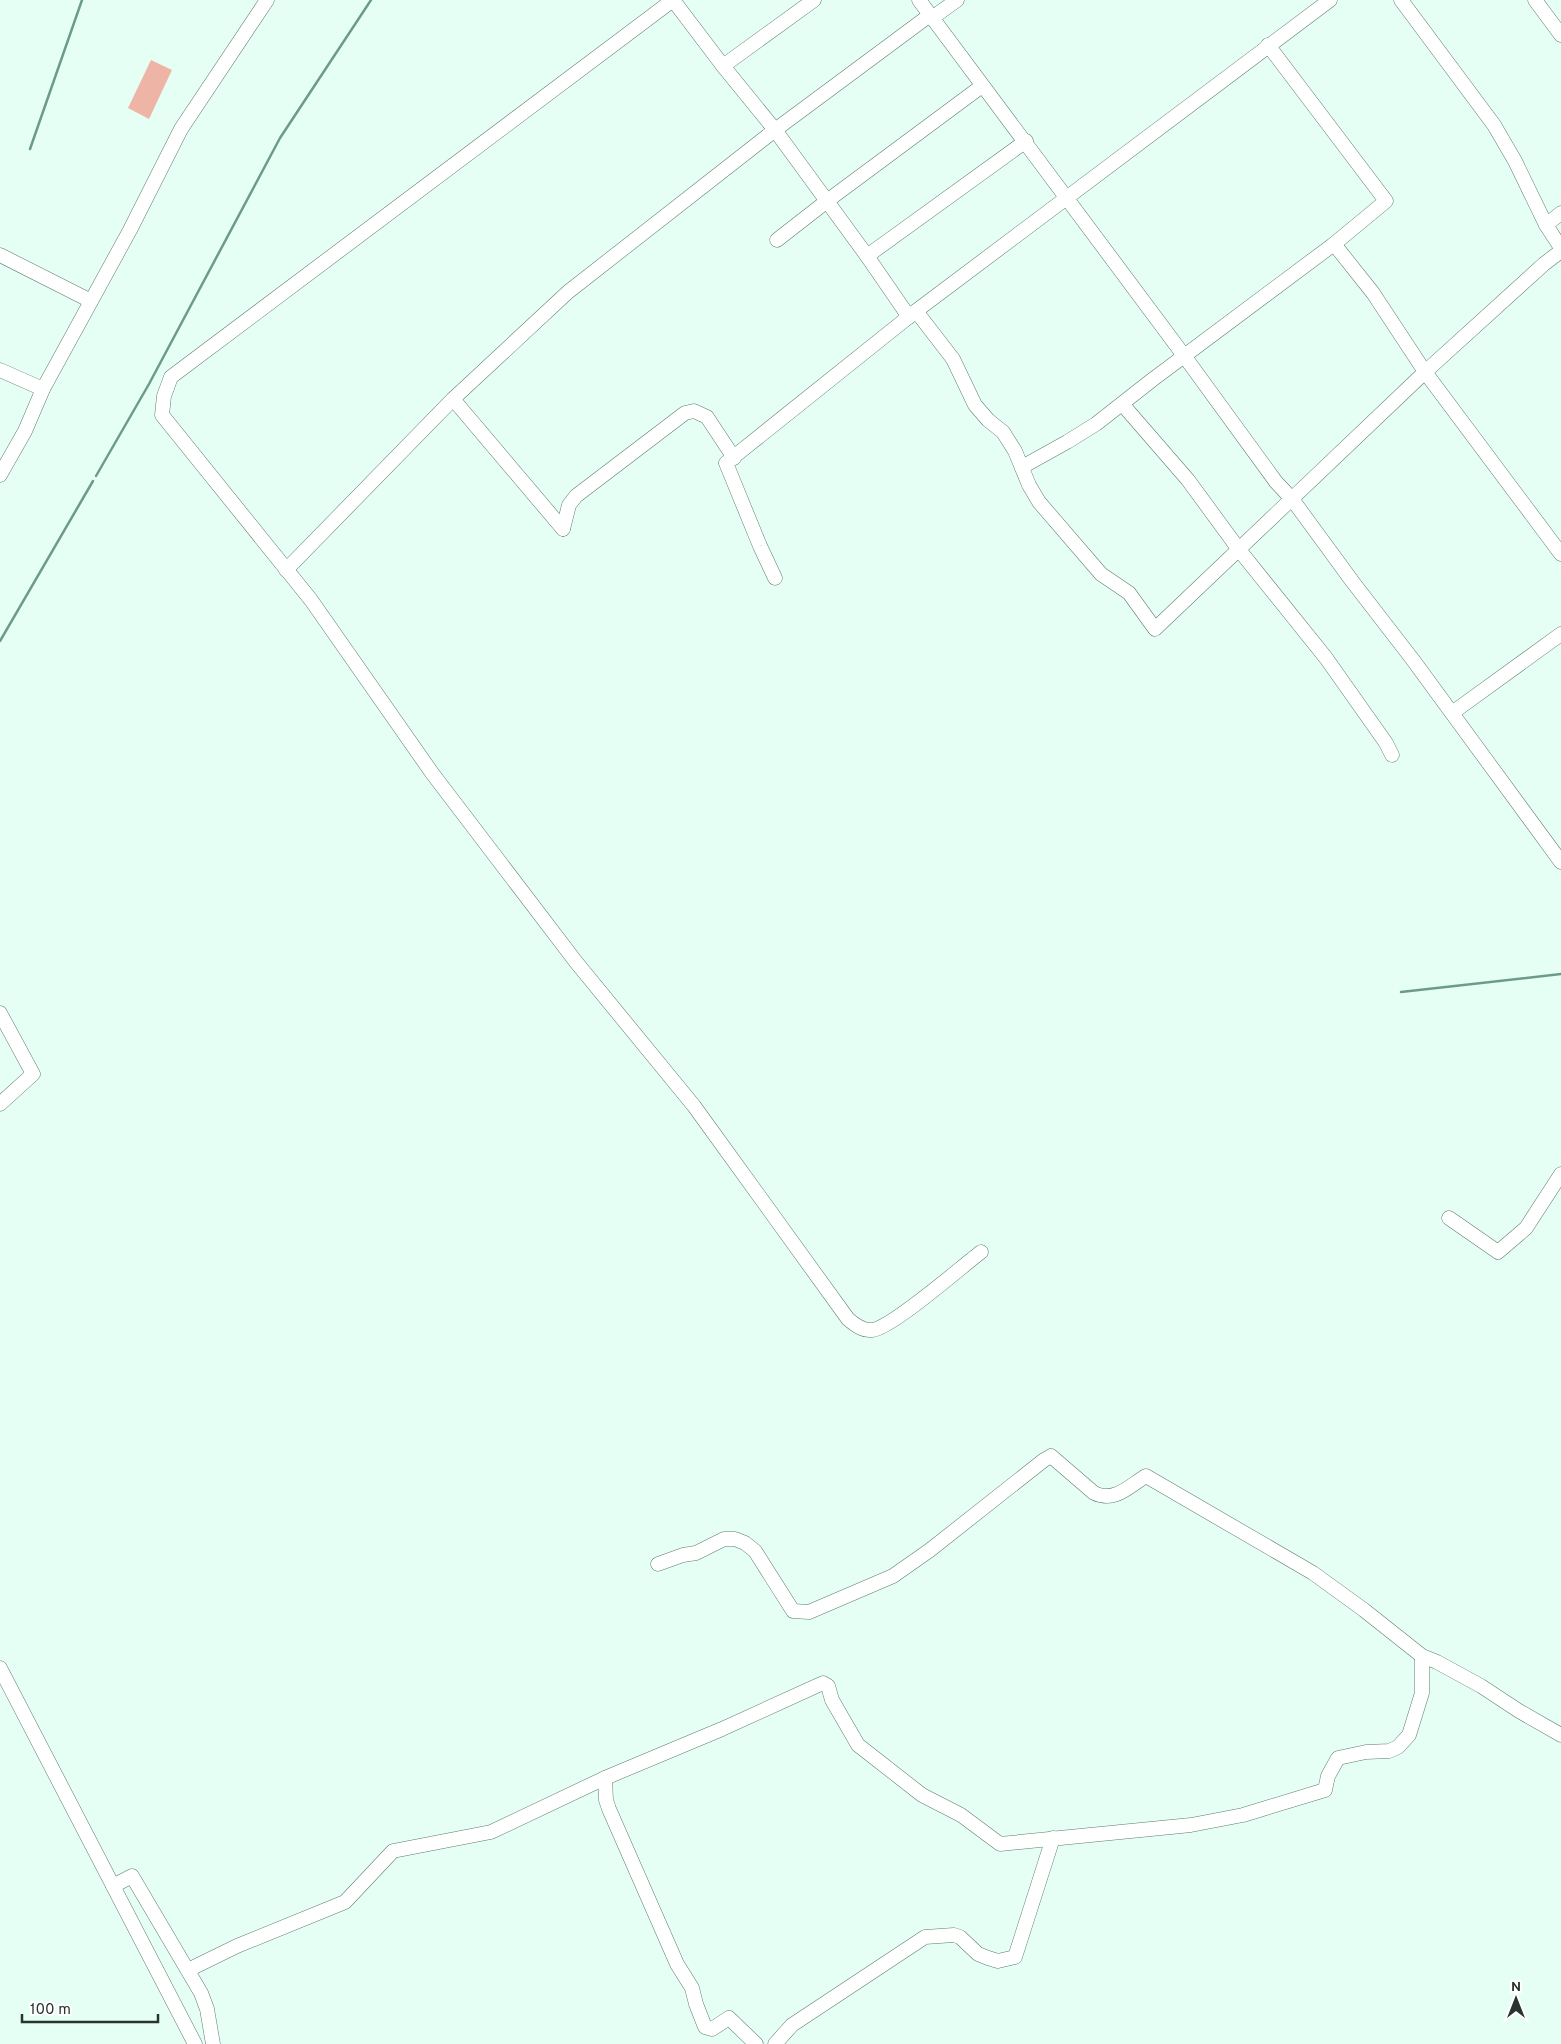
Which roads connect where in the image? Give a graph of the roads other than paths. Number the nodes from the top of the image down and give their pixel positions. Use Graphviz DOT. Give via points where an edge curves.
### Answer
graph roads {
  1 [pos="267,0"];
  2 [pos="673,0"];
  3 [pos="814,0"];
  4 [pos="919,0"];
  5 [pos="957,0"];
  6 [pos="1330,0"];
  7 [pos="1402,0"];
  8 [pos="1535,0"];
  9 [pos="931,16"];
  10 [pos="1561,35"];
  11 [pos="1268,45"];
  12 [pos="723,66"];
  13 [pos="982,86"];
  14 [pos="776,130"];
  15 [pos="1026,141"];
  16 [pos="1067,197"];
  17 [pos="827,201"];
  18 [pos="1561,213"];
  19 [pos="1546,225"];
  20 [pos="777,240"];
  21 [pos="1334,244"];
  22 [pos="1561,249"];
  23 [pos="0,255"];
  24 [pos="867,256"];
  25 [pos="91,301"];
  26 [pos="912,314"];
  27 [pos="1185,357"];
  28 [pos="0,370"];
  29 [pos="1425,372"];
  30 [pos="43,389"];
  31 [pos="454,399"];
  32 [pos="1123,405"];
  33 [pos="734,458"];
  34 [pos="1022,467"];
  35 [pos="0,475"];
  36 [pos="1292,499"];
  37 [pos="1238,549"];
  38 [pos="1561,554"];
  39 [pos="286,570"];
  40 [pos="776,578"];
  41 [pos="1561,634"];
  42 [pos="1452,714"];
  43 [pos="1392,755"];
  44 [pos="1561,862"];
  45 [pos="0,1012"];
  46 [pos="0,1104"];
  47 [pos="1561,1174"];
  48 [pos="1449,1218"];
  49 [pos="981,1252"];
  50 [pos="658,1564"];
  51 [pos="1422,1656"];
  52 [pos="0,1668"];
  53 [pos="1561,1735"];
  54 [pos="605,1778"];
  55 [pos="1053,1838"];
  56 [pos="113,1886"];
  57 [pos="188,1970"];
  58 [pos="195,2044"];
  59 [pos="213,2044"];
  60 [pos="756,2044"];
  61 [pos="775,2044"];
  1 -- 25 [label="street" via="182,129"];
  2 -- 12 [label="street"];
  2 -- 39 [label="street" via="171,377 162,415"];
  3 -- 12 [label="street"];
  4 -- 9 [label="street"];
  5 -- 9 [label="street"];
  6 -- 11 [label="street"];
  7 -- 19 [label="street" via="1494,125"];
  8 -- 10 [label="street"];
  9 -- 13 [label="street"];
  9 -- 14 [label="street"];
  11 -- 16 [label="street"];
  11 -- 21 [label="street" via="1386,200"];
  12 -- 14 [label="street"];
  13 -- 15 [label="street"];
  13 -- 17 [label="street"];
  14 -- 17 [label="street"];
  14 -- 31 [label="street" via="568,292"];
  15 -- 16 [label="street"];
  15 -- 24 [label="street"];
  16 -- 26 [label="street"];
  16 -- 27 [label="street"];
  17 -- 20 [label="street"];
  17 -- 24 [label="street"];
  18 -- 19 [label="street"];
  19 -- 22 [label="street"];
  21 -- 27 [label="street"];
  21 -- 29 [label="street" via="1373,293"];
  22 -- 29 [label="street"];
  23 -- 25 [label="street"];
  24 -- 26 [label="street"];
  25 -- 30 [label="street"];
  26 -- 33 [label="street"];
  26 -- 34 [label="street" via="946,347 975,405 1003,432"];
  27 -- 32 [label="street"];
  27 -- 36 [label="street" via="1276,482"];
  28 -- 30 [label="street"];
  29 -- 36 [label="street"];
  29 -- 38 [label="street"];
  30 -- 35 [label="street" via="25,431"];
  31 -- 33 [label="street" via="563,528 576,496 685,413 694,411 707,417"];
  31 -- 39 [label="street"];
  32 -- 34 [label="street"];
  32 -- 37 [label="street" via="1188,480"];
  33 -- 40 [label="street" via="726,463"];
  34 -- 37 [label="street" via="1039,502 1101,574 1129,594 1155,628"];
  36 -- 37 [label="street"];
  36 -- 42 [label="street"];
  37 -- 43 [label="street" via="1326,658"];
  39 -- 49 [label="street" via="311,600 432,773 633,1033 694,1106 848,1319 866,1330 880,1327 924,1298"];
  41 -- 42 [label="street"];
  42 -- 44 [label="street"];
  45 -- 46 [label="street" via="33,1074"];
  47 -- 48 [label="street" via="1526,1228 1498,1252"];
  50 -- 51 [label="street" via="696,1553 724,1539 736,1539 754,1551 793,1611 809,1612 892,1576 1051,1456 1102,1497 1114,1497 1146,1476 1313,1573"];
  51 -- 53 [label="street" via="1481,1686"];
  51 -- 55 [label="street" via="1422,1693 1409,1735 1389,1752 1366,1752 1338,1758 1325,1790 1243,1815 1191,1825"];
  52 -- 56 [label="street"];
  54 -- 55 [label="street" via="823,1683 828,1686 832,1700 858,1745 922,1794 961,1814 1000,1844"];
  54 -- 57 [label="street" via="491,1832 392,1852 345,1902 237,1946"];
  54 -- 60 [label="street" via="609,1809 677,1964 692,1988 705,2027 712,2028 729,2018"];
  55 -- 61 [label="street" via="1016,1957 998,1961 988,1958 954,1935 925,1937 792,2025"];
  56 -- 57 [label="street" via="132,1876"];
  56 -- 58 [label="street"];
  57 -- 59 [label="street" via="207,2009"];
}
